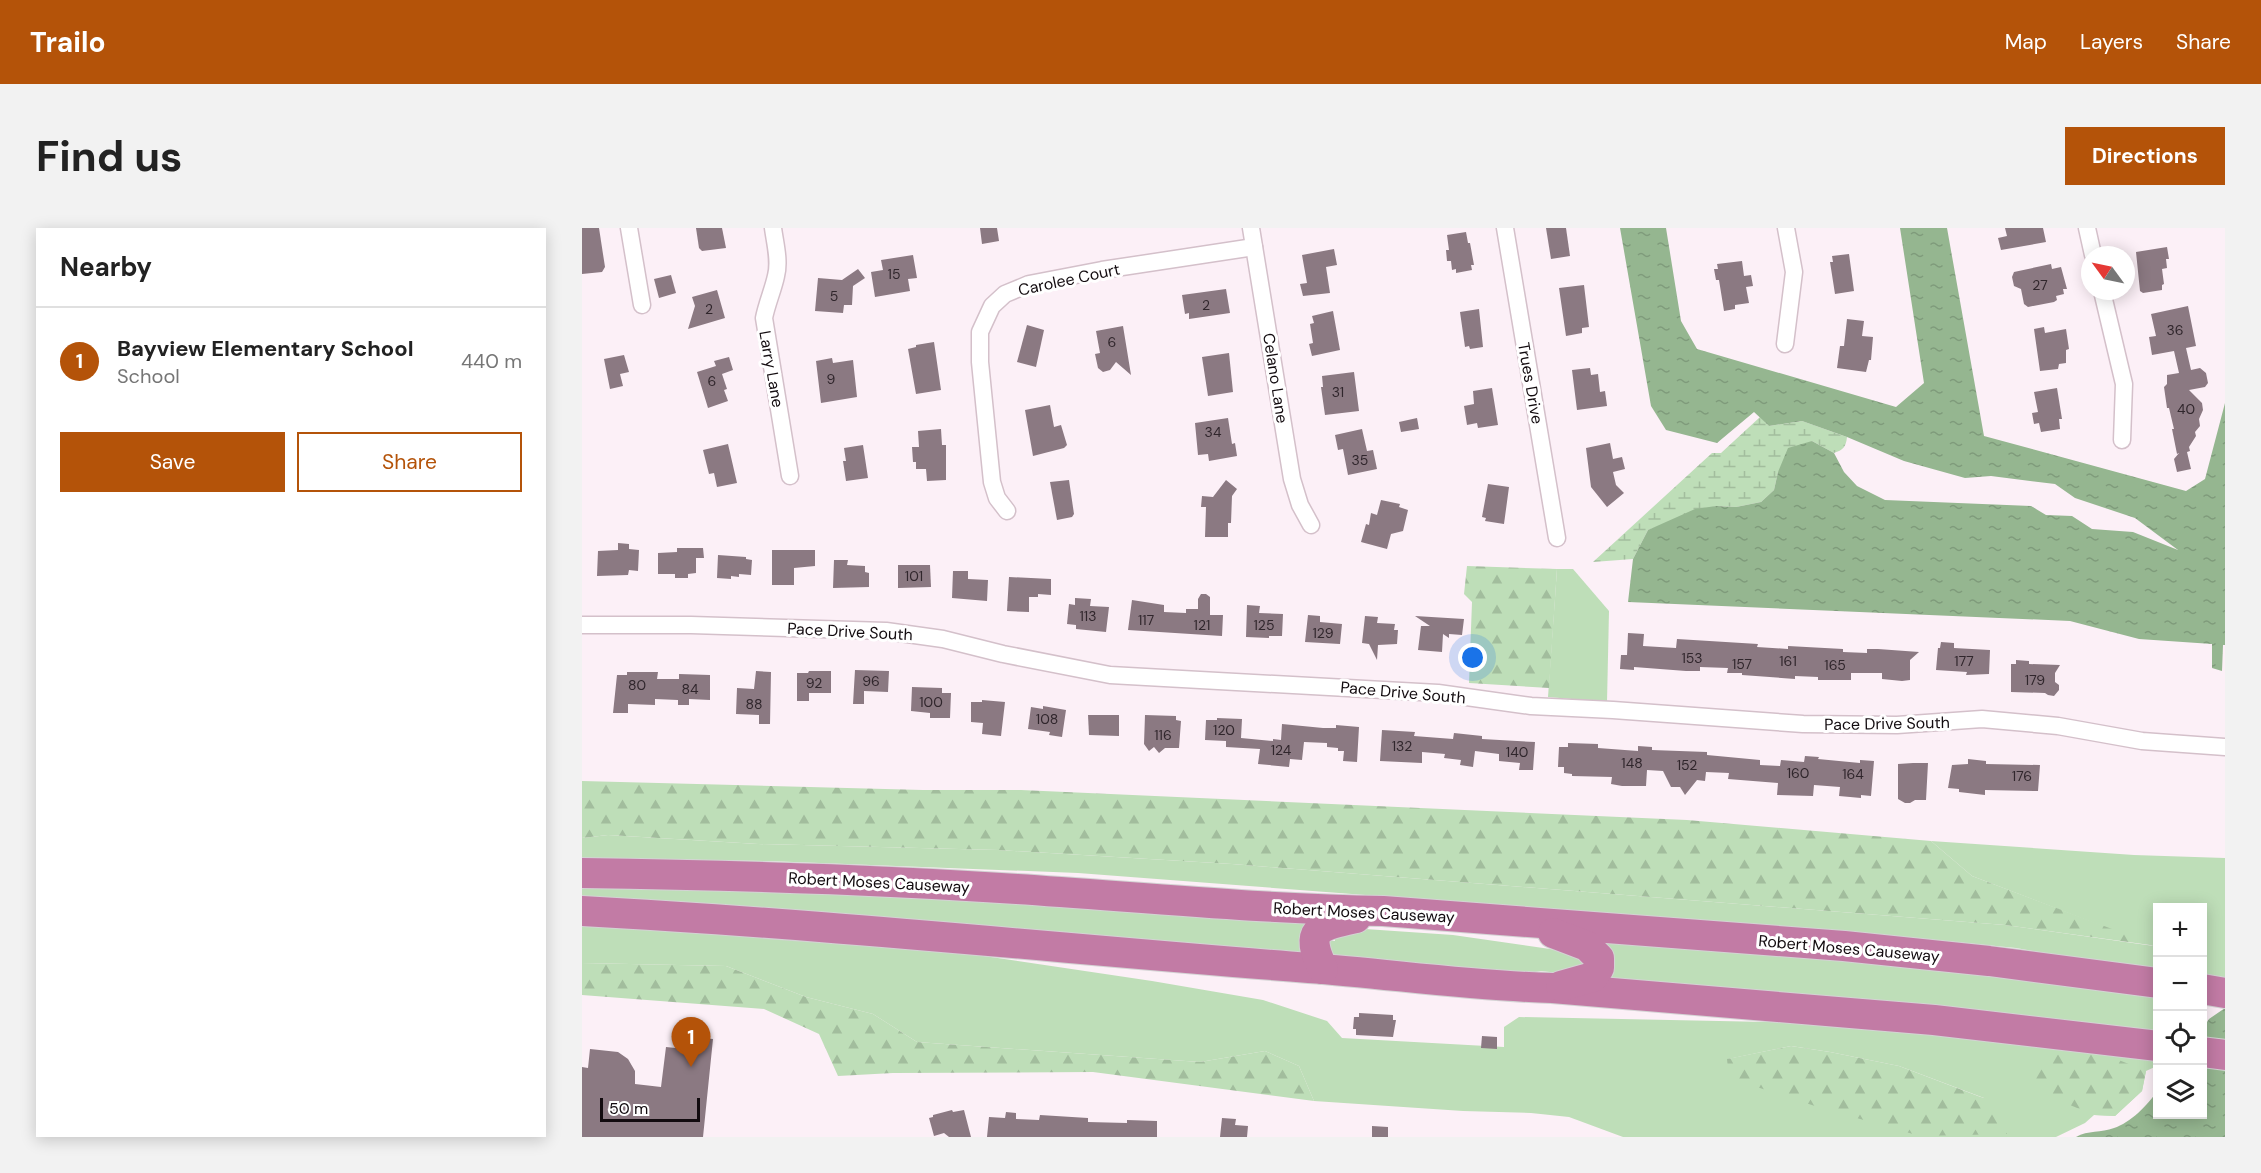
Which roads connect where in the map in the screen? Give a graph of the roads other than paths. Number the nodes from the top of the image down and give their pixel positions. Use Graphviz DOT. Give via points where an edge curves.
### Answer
graph roads {
  1 [pos="629,228"];
  2 [pos="773,228"];
  3 [pos="1251,228"];
  4 [pos="1505,228"];
  5 [pos="1786,228"];
  6 [pos="2087,228"];
  7 [pos="2091,246"];
  8 [pos="1254,247"];
  9 [pos="2104,300"];
  10 [pos="642,304"];
  11 [pos="1785,344"];
  12 [pos="2121,440"];
  13 [pos="790,476"];
  14 [pos="1007,511"];
  15 [pos="1311,525"];
  16 [pos="1557,538"];
  17 [pos="582,625"];
  18 [pos="2225,747"];
  19 [pos="582,873"];
  20 [pos="582,911"];
  21 [pos="1383,911"];
  22 [pos="1527,923"];
  23 [pos="1323,969"];
  24 [pos="2151,982"];
  25 [pos="1552,988"];
  26 [pos="2207,991"];
  27 [pos="2225,993"];
  28 [pos="2153,1045"];
  29 [pos="2207,1053"];
  30 [pos="2225,1055"];
  1 -- 10 [label="street"];
  2 -- 13 [label="street, Larry Lane" via="777,275 764,318"];
  3 -- 8 [label="street, Celano Lane"];
  4 -- 16 [label="street, Trues Drive"];
  5 -- 11 [label="street" via="1794,272"];
  6 -- 7 [label="street"];
  8 -- 14 [label="street, Carolee Court" via="1029,284 1005,294 992,306 980,332 980,362 992,482"];
  8 -- 15 [label="street, Celano Lane" via="1292,479"];
  9 -- 12 [label="street" via="2124,384"];
  17 -- 18 [label="street, Pace Drive South" via="886,631 943,639 1110,675 1438,693 1531,706 1803,724 1897,725 1982,720 2058,726 2142,741"];
  19 -- 21 [label="highway, Robert Moses Causeway" via="870,880 1309,910"];
  20 -- 23 [label="highway"];
  21 -- 22 [label="highway, Robert Moses Causeway"];
  21 -- 23 [label="highway" via="1322,927 1314,943"];
  22 -- 24 [label="highway, Robert Moses Causeway" via="1844,946"];
  22 -- 25 [label="highway" via="1587,946 1599,958 1599,968 1593,977"];
  23 -- 25 [label="highway"];
  25 -- 28 [label="highway" via="1944,1020"];
  26 -- 27 [label="highway"];
  29 -- 30 [label="highway"];
}
